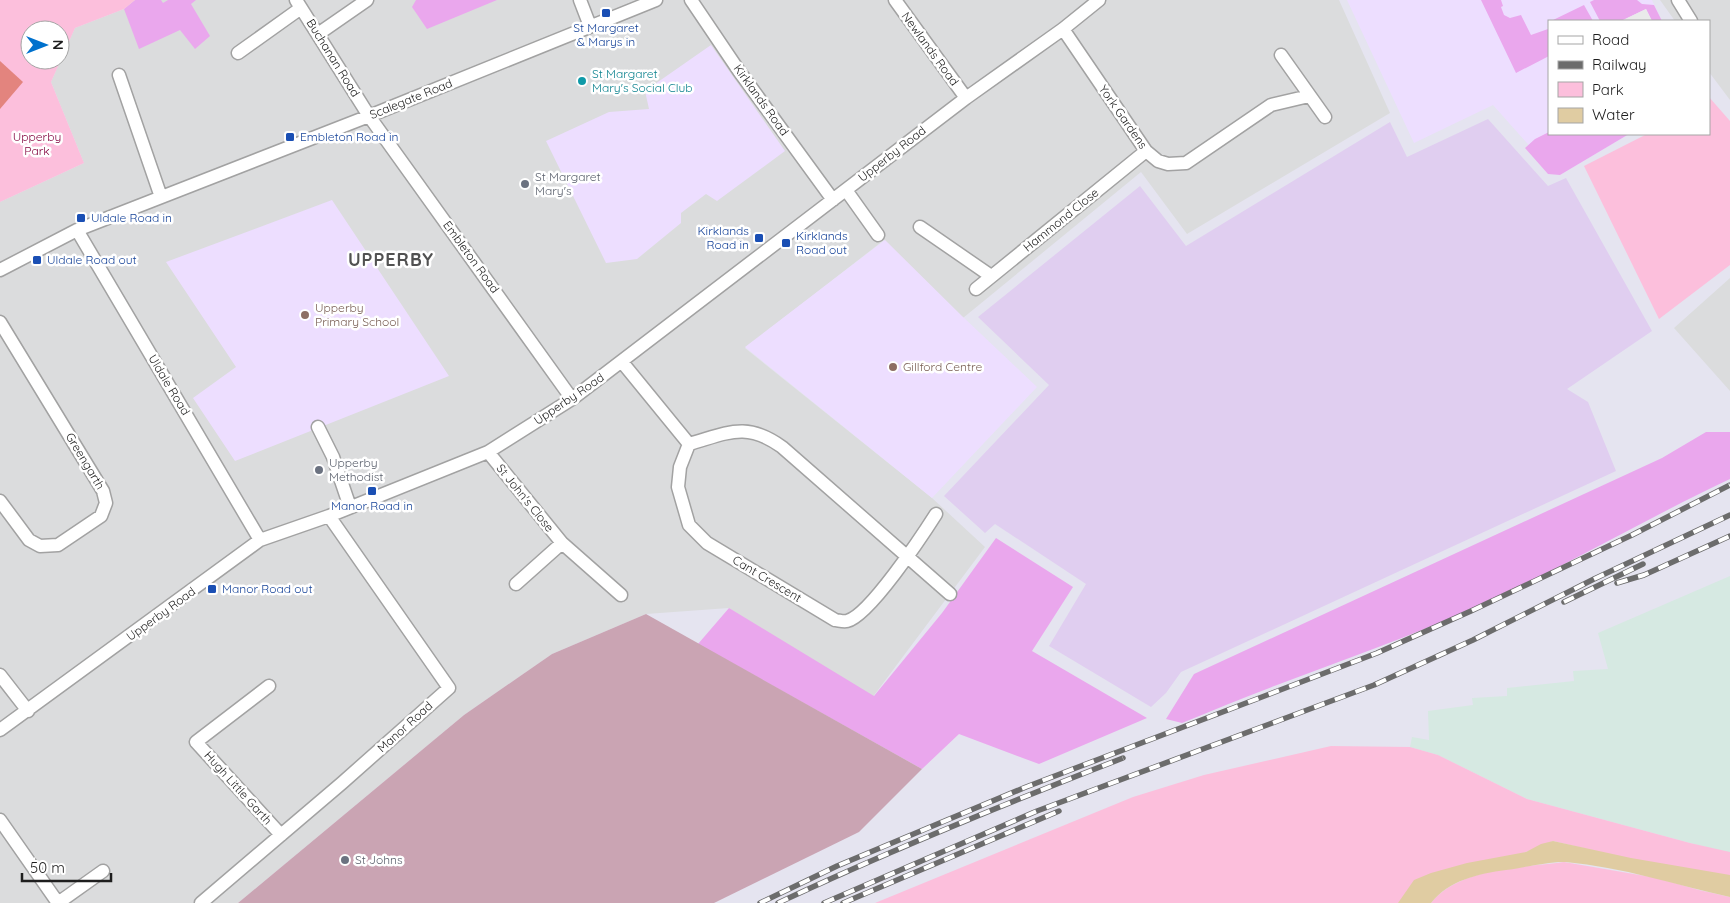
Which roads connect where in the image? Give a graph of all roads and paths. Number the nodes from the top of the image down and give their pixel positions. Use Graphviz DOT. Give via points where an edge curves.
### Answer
graph roads {
  1 [pos="367,0"];
  2 [pos="580,0"];
  3 [pos="656,0"];
  4 [pos="691,0"];
  5 [pos="895,0"];
  6 [pos="1099,0"];
  7 [pos="1678,0"];
  8 [pos="298,4"];
  9 [pos="1690,20"];
  10 [pos="590,26"];
  11 [pos="1063,29"];
  12 [pos="318,34"];
  13 [pos="238,53"];
  14 [pos="1281,55"];
  15 [pos="119,75"];
  16 [pos="1309,96"];
  17 [pos="966,98"];
  18 [pos="369,116"];
  19 [pos="1325,117"];
  20 [pos="1146,151"];
  21 [pos="846,190"];
  22 [pos="161,197"];
  23 [pos="833,200"];
  24 [pos="920,227"];
  25 [pos="77,230"];
  26 [pos="878,235"];
  27 [pos="0,270"];
  28 [pos="991,276"];
  29 [pos="976,289"];
  30 [pos="0,322"];
  31 [pos="622,362"];
  32 [pos="572,399"];
  33 [pos="318,426"];
  34 [pos="689,444"];
  35 [pos="488,452"];
  36 [pos="0,501"];
  37 [pos="350,507"];
  38 [pos="936,514"];
  39 [pos="329,516"];
  40 [pos="260,540"];
  41 [pos="562,543"];
  42 [pos="907,557"];
  43 [pos="516,584"];
  44 [pos="950,594"];
  45 [pos="621,595"];
  46 [pos="0,675"];
  47 [pos="269,686"];
  48 [pos="28,711"];
  49 [pos="0,730"];
  50 [pos="0,820"];
  51 [pos="281,835"];
  52 [pos="103,871"];
  53 [pos="58,903"];
  54 [pos="201,903"];
  1 -- 12 [label="street"];
  2 -- 10 [label="street"];
  3 -- 10 [label="street, Scalegate Road"];
  4 -- 23 [label="street, Kirklands Road"];
  5 -- 17 [label="street, Newlands Road"];
  6 -- 11 [label="street, Upperby Road"];
  7 -- 9 [label="street"];
  8 -- 12 [label="street, Buchanan Road"];
  8 -- 13 [label="street"];
  10 -- 18 [label="street, Scalegate Road"];
  11 -- 17 [label="street, Upperby Road"];
  11 -- 20 [label="street, York Gardens"];
  12 -- 18 [label="street, Buchanan Road"];
  14 -- 16 [label="street"];
  15 -- 22 [label="street"];
  16 -- 19 [label="street"];
  16 -- 20 [label="street, York Gardens" via="1271,105 1186,163 1158,161"];
  17 -- 21 [label="street, Upperby Road"];
  18 -- 22 [label="street, Scalegate Road"];
  18 -- 32 [label="street, Embleton Road"];
  20 -- 28 [label="street, Hammond Close"];
  21 -- 23 [label="street, Upperby Road"];
  21 -- 26 [label="street"];
  22 -- 25 [label="street, Scalegate Road"];
  23 -- 31 [label="street, Upperby Road"];
  24 -- 28 [label="street"];
  25 -- 27 [label="street, Scalegate Road"];
  25 -- 40 [label="street, Uldale Road"];
  28 -- 29 [label="street, Hammond Close"];
  30 -- 36 [label="street, Greengarth" via="103,491 106,503 102,516 58,545 40,546 29,540"];
  31 -- 32 [label="street, Upperby Road"];
  31 -- 34 [label="street"];
  32 -- 35 [label="street, Upperby Road"];
  33 -- 37 [label="street" via="334,457"];
  34 -- 42 [label="street" via="745,430 767,436"];
  34 -- 42 [label="street, Cant Crescent" via="680,467 678,487 689,525 707,543 835,620 846,621 867,608"];
  35 -- 37 [label="street, Upperby Road"];
  35 -- 41 [label="street, St John's Close"];
  37 -- 39 [label="street, Upperby Road"];
  38 -- 42 [label="street, Cant Crescent"];
  39 -- 40 [label="street, Upperby Road"];
  39 -- 51 [label="street, Manor Road" via="449,688"];
  40 -- 48 [label="street, Upperby Road"];
  41 -- 43 [label="street, St John's Close"];
  41 -- 45 [label="street, St John's Close"];
  42 -- 44 [label="street"];
  46 -- 48 [label="street"];
  47 -- 51 [label="street, Hugh Little Garth" via="196,742"];
  48 -- 49 [label="street, Upperby Road"];
  50 -- 53 [label="street"];
  51 -- 54 [label="street, Manor Road"];
  52 -- 53 [label="street"];
}
